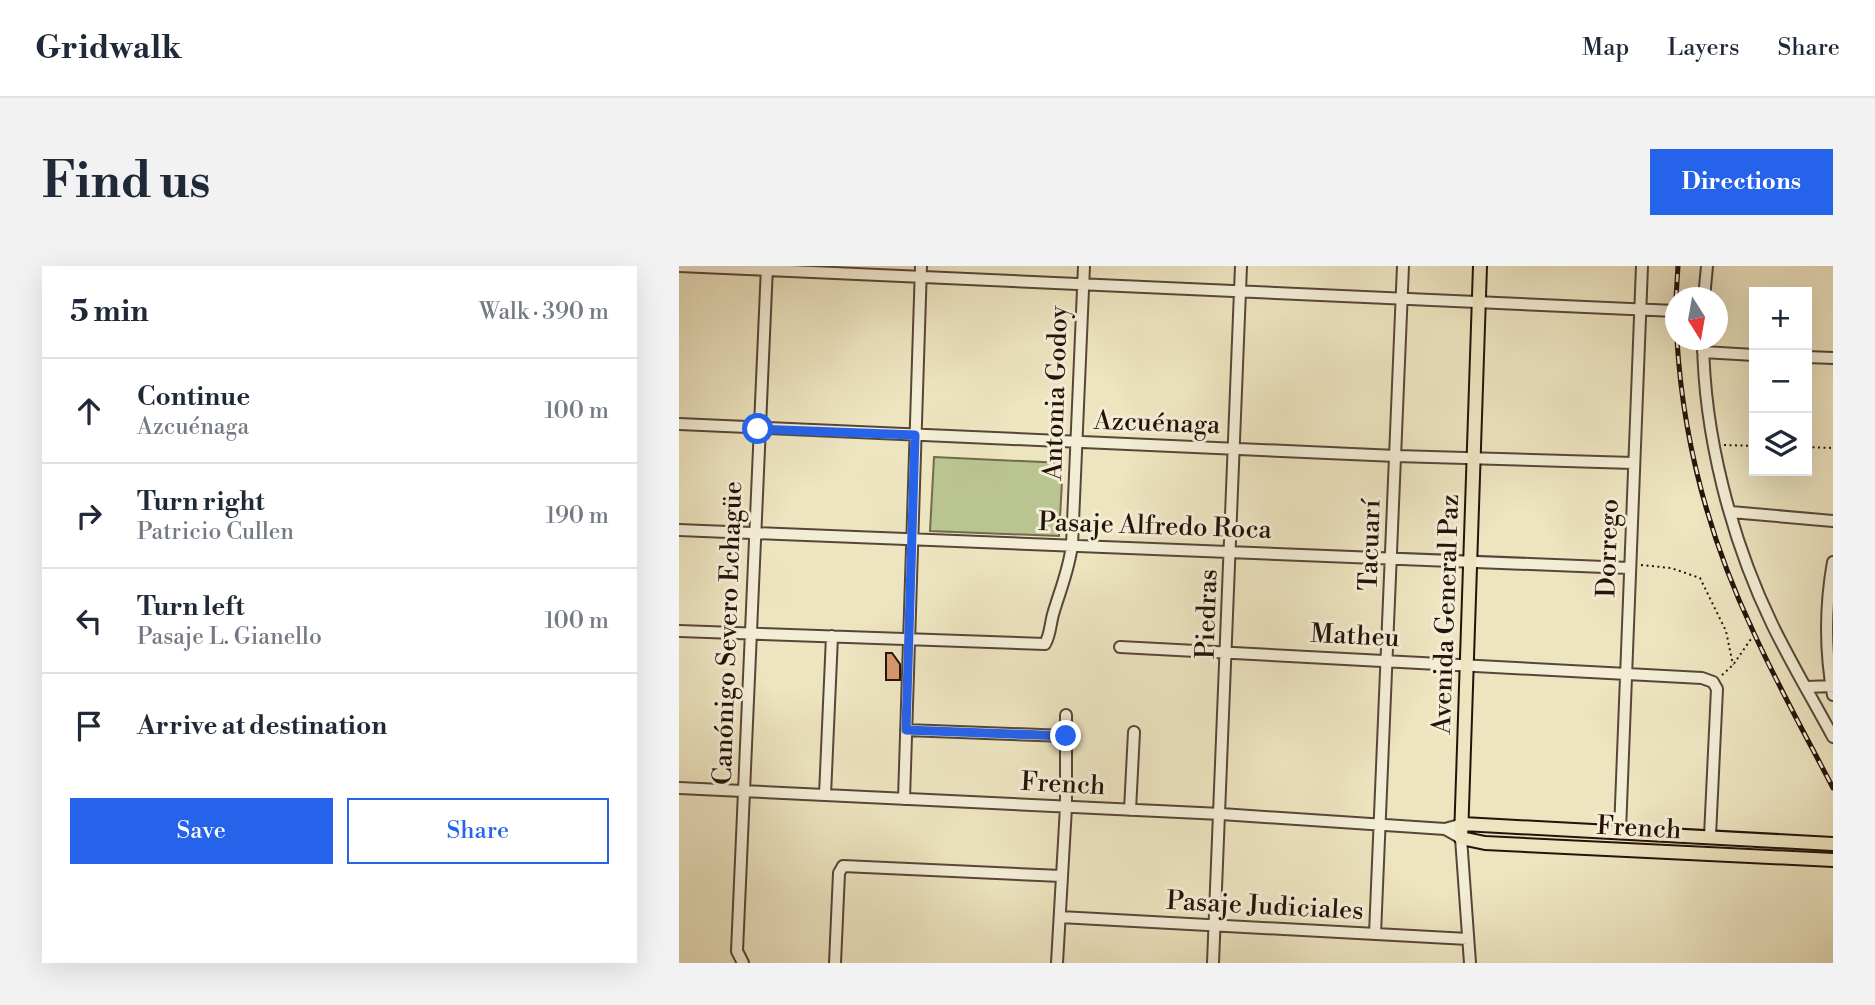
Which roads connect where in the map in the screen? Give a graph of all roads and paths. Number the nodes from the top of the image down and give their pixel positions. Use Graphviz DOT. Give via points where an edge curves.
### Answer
graph roads {
  1 [pos="679,266"];
  2 [pos="1084,266"];
  3 [pos="1241,266"];
  4 [pos="1403,266"];
  5 [pos="1480,266"];
  6 [pos="1642,266"];
  7 [pos="1707,266"];
  8 [pos="767,267"];
  9 [pos="921,271"];
  10 [pos="1083,284"];
  11 [pos="1705,287"];
  12 [pos="1241,291"];
  13 [pos="1401,300"];
  14 [pos="1478,304"];
  15 [pos="1640,311"];
  16 [pos="1665,311"];
  17 [pos="1703,352"];
  18 [pos="1749,355"];
  19 [pos="1812,357"];
  20 [pos="1833,358"];
  21 [pos="679,424"];
  22 [pos="758,429"];
  23 [pos="915,435"];
  24 [pos="1077,442"];
  25 [pos="1714,445"];
  26 [pos="1749,446"];
  27 [pos="1812,447"];
  28 [pos="1833,448"];
  29 [pos="1236,449"];
  30 [pos="1396,456"];
  31 [pos="1474,458"];
  32 [pos="1633,463"];
  33 [pos="1731,512"];
  34 [pos="1833,521"];
  35 [pos="679,530"];
  36 [pos="755,533"];
  37 [pos="912,539"];
  38 [pos="1072,545"];
  39 [pos="1232,551"];
  40 [pos="1393,558"];
  41 [pos="1833,562"];
  42 [pos="1469,563"];
  43 [pos="1629,566"];
  44 [pos="679,631"];
  45 [pos="751,634"];
  46 [pos="832,636"];
  47 [pos="1751,639"];
  48 [pos="909,640"];
  49 [pos="1120,648"];
  50 [pos="1228,653"];
  51 [pos="1388,660"];
  52 [pos="1465,665"];
  53 [pos="1734,666"];
  54 [pos="1627,673"];
  55 [pos="1713,682"];
  56 [pos="1806,687"];
  57 [pos="1832,689"];
  58 [pos="1066,715"];
  59 [pos="906,730"];
  60 [pos="1134,732"];
  61 [pos="1066,736"];
  62 [pos="1833,737"];
  63 [pos="679,788"];
  64 [pos="744,792"];
  65 [pos="824,795"];
  66 [pos="904,799"];
  67 [pos="1066,807"];
  68 [pos="1130,810"];
  69 [pos="1221,814"];
  70 [pos="1462,824"];
  71 [pos="1381,825"];
  72 [pos="1445,829"];
  73 [pos="1620,831"];
  74 [pos="1710,836"];
  75 [pos="1461,838"];
  76 [pos="1833,844"];
  77 [pos="1833,860"];
  78 [pos="1061,876"];
  79 [pos="1060,917"];
  80 [pos="1215,926"];
  81 [pos="1375,934"];
  82 [pos="1468,939"];
  83 [pos="741,961"];
  84 [pos="835,963"];
  85 [pos="1057,963"];
  86 [pos="1213,963"];
  87 [pos="1470,963"];
  1 -- 8 [label="street"];
  2 -- 10 [label="street, Antonia Godoy"];
  3 -- 12 [label="street, Piedras"];
  4 -- 13 [label="street, Tacuarí"];
  5 -- 14 [label="main road, Avenida General Paz"];
  6 -- 15 [label="street, Dorrego"];
  7 -- 11 [label="street"];
  8 -- 9 [label="street"];
  8 -- 22 [label="street, Canónigo Severo Echagüe"];
  9 -- 10 [label="street"];
  9 -- 23 [label="street"];
  10 -- 12 [label="street"];
  10 -- 24 [label="street, Antonia Godoy"];
  12 -- 13 [label="street"];
  12 -- 29 [label="street, Piedras"];
  13 -- 14 [label="street"];
  13 -- 30 [label="street, Tacuarí"];
  14 -- 15 [label="street"];
  14 -- 31 [label="main road, Avenida General Paz"];
  15 -- 16 [label="street"];
  15 -- 32 [label="street, Dorrego"];
  17 -- 18 [label="street"];
  17 -- 25 [label="street"];
  19 -- 20 [label="street"];
  21 -- 22 [label="street, Azcuénaga"];
  22 -- 23 [label="street, Azcuénaga"];
  22 -- 36 [label="street, Canónigo Severo Echagüe"];
  23 -- 24 [label="street, Azcuénaga"];
  23 -- 37 [label="street"];
  24 -- 29 [label="street, Azcuénaga"];
  24 -- 38 [label="street, Antonia Godoy"];
  25 -- 26 [label="path"];
  25 -- 33 [label="street"];
  27 -- 28 [label="path"];
  29 -- 30 [label="street, Azcuénaga"];
  29 -- 39 [label="street, Piedras"];
  30 -- 31 [label="street, Azcuénaga"];
  30 -- 40 [label="street, Tacuarí"];
  31 -- 32 [label="street, Azcuénaga"];
  31 -- 42 [label="main road, Avenida General Paz"];
  32 -- 43 [label="street, Dorrego"];
  33 -- 34 [label="street"];
  33 -- 56 [label="street" via="1767,612"];
  35 -- 36 [label="street, Pasaje Alfredo Roca"];
  36 -- 37 [label="street, Pasaje Alfredo Roca"];
  36 -- 45 [label="street, Canónigo Severo Echagüe"];
  37 -- 38 [label="street, Pasaje Alfredo Roca"];
  37 -- 48 [label="street"];
  38 -- 39 [label="street, Pasaje Alfredo Roca"];
  38 -- 48 [label="street, Antonia Godoy" via="1069,571 1045,644"];
  39 -- 40 [label="street, Pasaje Alfredo Roca"];
  39 -- 50 [label="street, Piedras"];
  40 -- 42 [label="street, Pasaje Alfredo Roca"];
  40 -- 51 [label="street, Tacuarí"];
  41 -- 57 [label="street" via="1826,641"];
  42 -- 43 [label="street, Pasaje Alfredo Roca"];
  42 -- 52 [label="main road, Avenida General Paz"];
  43 -- 53 [label="path" via="1671,568 1700,578 1726,631"];
  43 -- 54 [label="street, Dorrego"];
  44 -- 45 [label="street"];
  45 -- 46 [label="street"];
  45 -- 64 [label="street, Canónigo Severo Echagüe"];
  46 -- 48 [label="street"];
  46 -- 65 [label="street"];
  47 -- 53 [label="path"];
  48 -- 59 [label="street"];
  49 -- 50 [label="street, Matheu"];
  50 -- 51 [label="street, Matheu"];
  50 -- 69 [label="street, Piedras"];
  51 -- 52 [label="street, Matheu"];
  51 -- 71 [label="street, Tacuarí"];
  52 -- 54 [label="street, Matheu"];
  52 -- 70 [label="main road, Avenida General Paz"];
  53 -- 55 [label="path"];
  54 -- 55 [label="street, Matheu"];
  54 -- 73 [label="street, Dorrego"];
  55 -- 74 [label="street" via="1717,689"];
  56 -- 57 [label="street"];
  56 -- 62 [label="street"];
  58 -- 61 [label="street"];
  59 -- 61 [label="street"];
  59 -- 66 [label="street"];
  60 -- 68 [label="street"];
  61 -- 67 [label="street"];
  63 -- 64 [label="street, French"];
  64 -- 65 [label="street, French"];
  64 -- 83 [label="street, Canónigo Severo Echagüe"];
  65 -- 66 [label="street, French"];
  66 -- 67 [label="street, French"];
  67 -- 68 [label="street, French"];
  67 -- 78 [label="street"];
  68 -- 69 [label="street, French"];
  69 -- 71 [label="street, French"];
  69 -- 80 [label="street, Piedras"];
  70 -- 72 [label="street, French"];
  70 -- 73 [label="main road, French"];
  70 -- 75 [label="main road, Avenida General Paz"];
  71 -- 72 [label="street, French"];
  71 -- 81 [label="street, Tacuarí"];
  72 -- 75 [label="street, French"];
  73 -- 74 [label="main road, French"];
  74 -- 76 [label="main road, French"];
  75 -- 77 [label="main road, French" via="1485,843"];
  75 -- 82 [label="street, Avenida General Paz"];
  78 -- 79 [label="street"];
  78 -- 84 [label="street" via="843,866"];
  79 -- 80 [label="street, Pasaje Judiciales"];
  79 -- 85 [label="street"];
  80 -- 81 [label="street, Pasaje Judiciales"];
  80 -- 86 [label="street, Piedras"];
  81 -- 82 [label="street, Pasaje Judiciales"];
  82 -- 87 [label="street, Avenida General Paz"];
}
